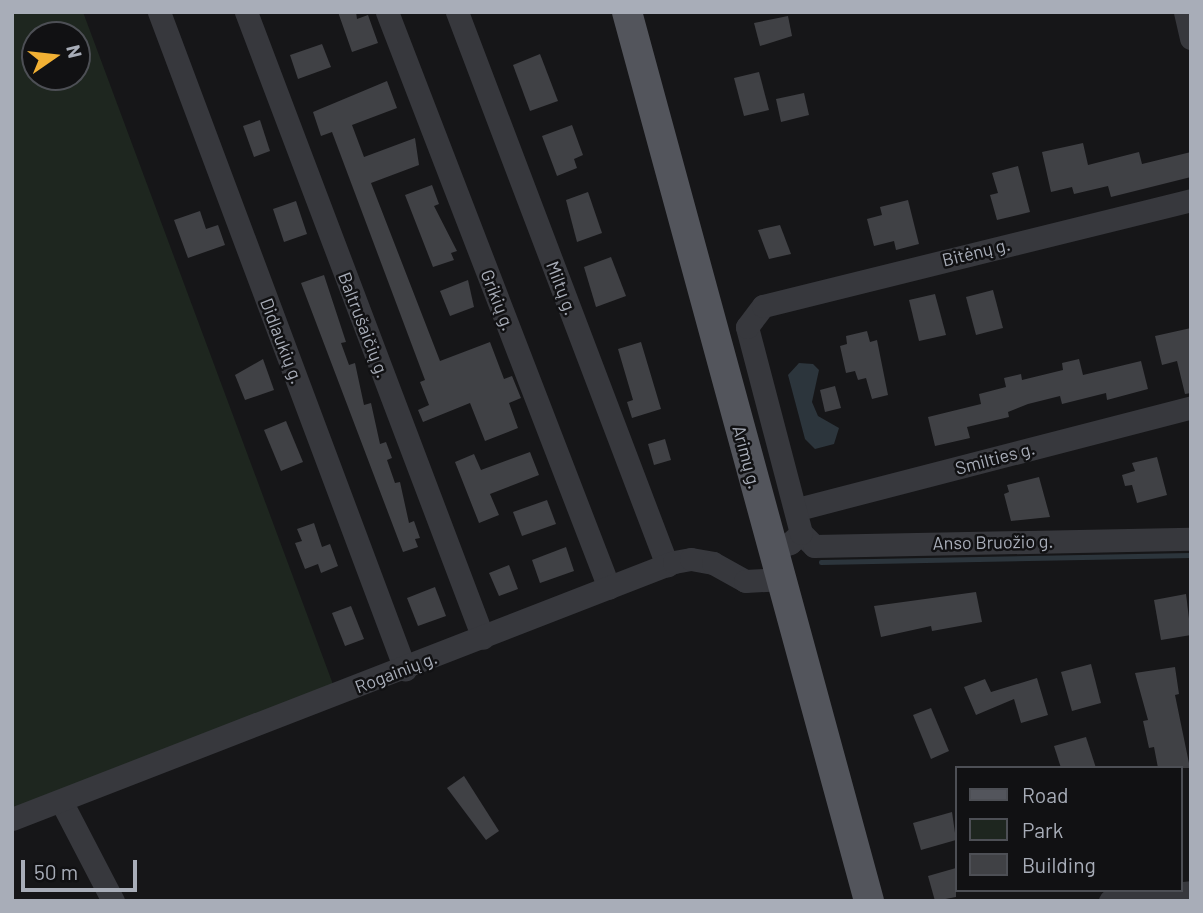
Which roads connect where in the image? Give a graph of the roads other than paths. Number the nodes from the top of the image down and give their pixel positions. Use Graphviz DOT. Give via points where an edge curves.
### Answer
graph roads {
  1 [pos="159,12"];
  2 [pos="246,12"];
  3 [pos="387,12"];
  4 [pos="457,12"];
  5 [pos="627,12"];
  6 [pos="1185,12"];
  7 [pos="1191,38"];
  8 [pos="1191,200"];
  9 [pos="1191,407"];
  10 [pos="798,509"];
  11 [pos="801,533"];
  12 [pos="1191,539"];
  13 [pos="772,549"];
  14 [pos="667,565"];
  15 [pos="779,579"];
  16 [pos="609,588"];
  17 [pos="483,638"];
  18 [pos="405,669"];
  19 [pos="61,801"];
  20 [pos="12,819"];
  21 [pos="1191,892"];
  22 [pos="113,901"];
  23 [pos="869,901"];
  24 [pos="1110,901"];
  1 -- 18 [label="street, Didlaukių g."];
  2 -- 17 [label="street, Baltrušaičių g."];
  3 -- 16 [label="street, Grikių g."];
  4 -- 14 [label="street, Miltų g."];
  5 -- 13 [label="main road, Arimų g."];
  6 -- 7 [label="street"];
  8 -- 10 [label="street, Bitėnų g." via="763,306 747,327"];
  9 -- 10 [label="street, Smilties g."];
  10 -- 11 [label="street"];
  11 -- 12 [label="street, Anso Bruožio g." via="814,546"];
  11 -- 13 [label="street"];
  13 -- 15 [label="main road, Arimų g."];
  14 -- 15 [label="street, Rogainių g." via="691,559 713,563 745,581"];
  14 -- 16 [label="street, Rogainių g."];
  15 -- 23 [label="main road, Arimų g."];
  16 -- 17 [label="street, Rogainių g."];
  17 -- 18 [label="street, Rogainių g."];
  18 -- 19 [label="street, Rogainių g."];
  19 -- 20 [label="street, Rogainių g."];
  19 -- 22 [label="street"];
  21 -- 24 [label="street"];
}
